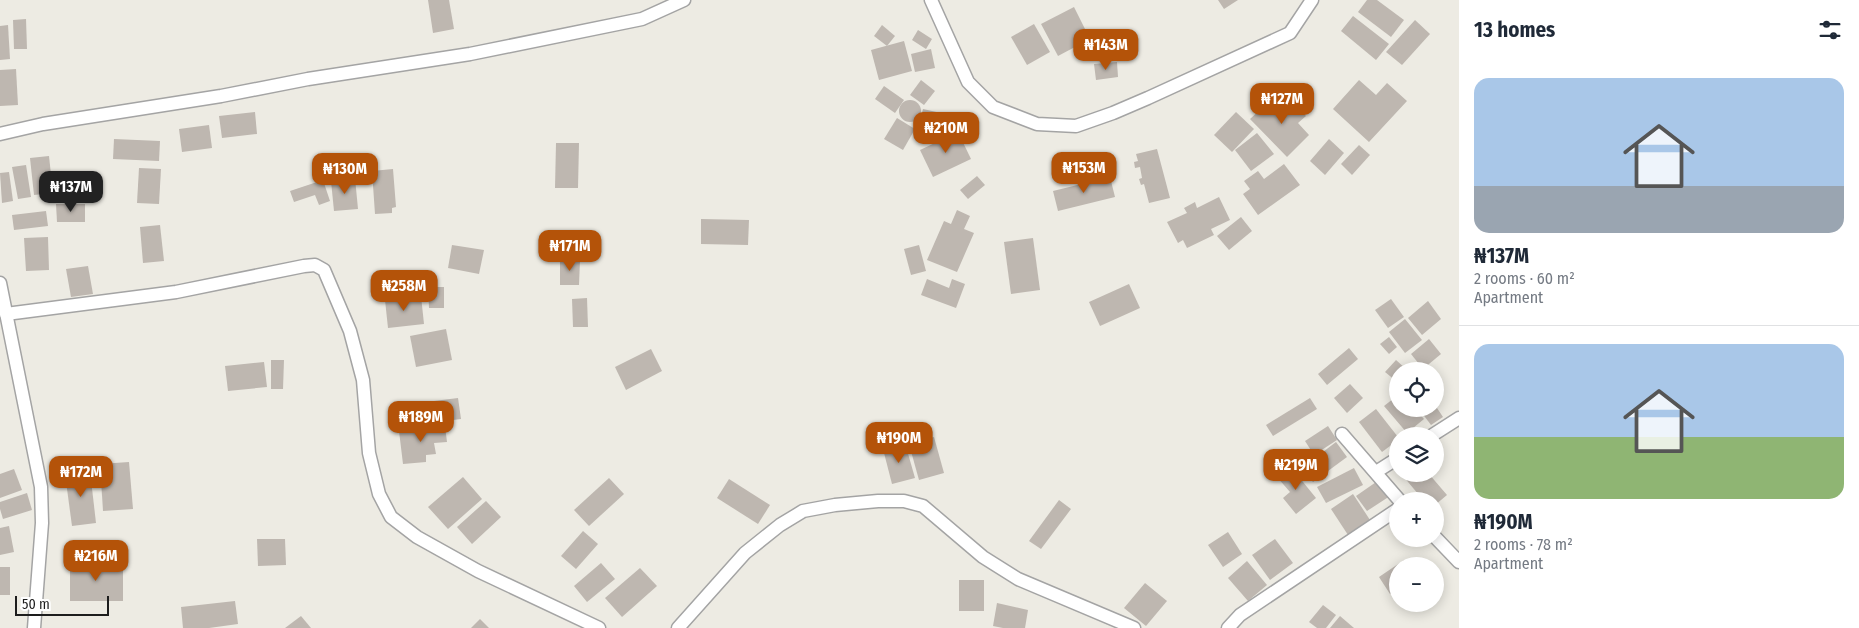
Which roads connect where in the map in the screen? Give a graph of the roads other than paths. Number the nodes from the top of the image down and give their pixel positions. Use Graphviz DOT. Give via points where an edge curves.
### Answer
graph roads {
  1 [pos="684,0"];
  2 [pos="931,0"];
  3 [pos="1312,0"];
  4 [pos="0,134"];
  5 [pos="0,283"];
  6 [pos="6,314"];
  7 [pos="1459,418"];
  8 [pos="1444,428"];
  9 [pos="1342,434"];
  10 [pos="1389,464"];
  11 [pos="1376,472"];
  12 [pos="1393,492"];
  13 [pos="1389,515"];
  14 [pos="1444,547"];
  15 [pos="1459,562"];
  16 [pos="34,628"];
  17 [pos="600,628"];
  18 [pos="678,628"];
  19 [pos="1134,628"];
  20 [pos="1228,628"];
  1 -- 4 [label="street" via="642,19 470,54 43,124"];
  2 -- 3 [label="street" via="968,82 993,107 1037,124 1076,126 1148,98 1290,33"];
  5 -- 6 [label="street"];
  6 -- 16 [label="street" via="41,487 42,523"];
  6 -- 17 [label="street" via="176,292 315,265 324,270 352,339 363,380 369,453 379,494 391,517 417,537 478,571"];
  7 -- 8 [label="street"];
  9 -- 11 [label="street"];
  10 -- 11 [label="street"];
  11 -- 12 [label="street"];
  13 -- 20 [label="street" via="1240,615"];
  14 -- 15 [label="street"];
  18 -- 19 [label="street" via="745,553 780,524 803,511 878,501 904,501 923,506 983,557 1018,578"];
}
